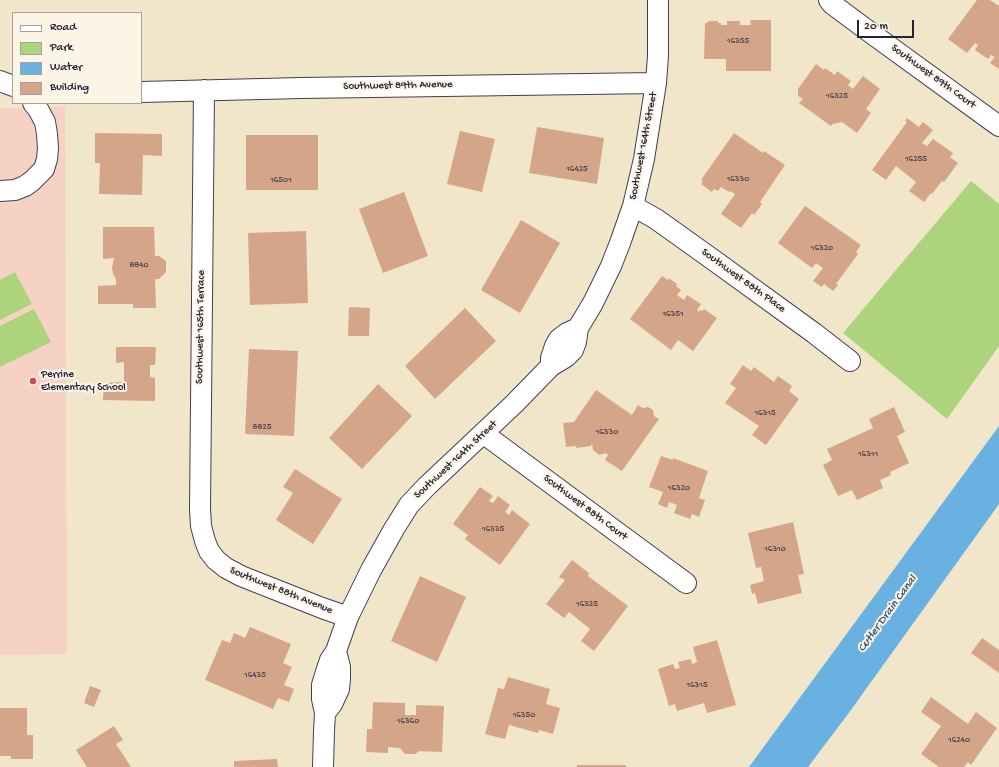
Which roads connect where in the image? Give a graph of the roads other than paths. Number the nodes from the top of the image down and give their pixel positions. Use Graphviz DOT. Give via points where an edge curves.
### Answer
graph roads {
  1 [pos="658,0"];
  2 [pos="829,0"];
  3 [pos="0,81"];
  4 [pos="656,83"];
  5 [pos="12,86"];
  6 [pos="204,90"];
  7 [pos="142,92"];
  8 [pos="34,104"];
  9 [pos="999,126"];
  10 [pos="0,191"];
  11 [pos="633,206"];
  12 [pos="850,361"];
  13 [pos="484,434"];
  14 [pos="216,560"];
  15 [pos="686,583"];
  16 [pos="348,617"];
  17 [pos="323,767"];
  1 -- 4 [label="street, Southwest 164th Street"];
  2 -- 9 [label="street, Southwest 89th Court"];
  3 -- 5 [label="street"];
  4 -- 6 [label="street, Southwest 89th Avenue"];
  4 -- 11 [label="street, Southwest 164th Street" via="644,159"];
  6 -- 7 [label="street, Southwest 89th Avenue"];
  6 -- 14 [label="street, Southwest 165th Terrace" via="200,509 205,541"];
  8 -- 10 [label="street" via="45,122 47,134 48,148 44,169 25,186"];
  11 -- 12 [label="street, Southwest 88th Place" via="656,219"];
  11 -- 13 [label="street, Southwest 164th Street" via="611,266 578,328 560,339 555,346 551,366"];
  13 -- 15 [label="street, Southwest 88th Court"];
  13 -- 16 [label="street, Southwest 164th Street" via="409,504"];
  14 -- 16 [label="street, Southwest 88th Avenue" via="241,576"];
  16 -- 17 [label="street, Southwest 164th Street" via="336,651 340,667 339,688 325,713"];
}
